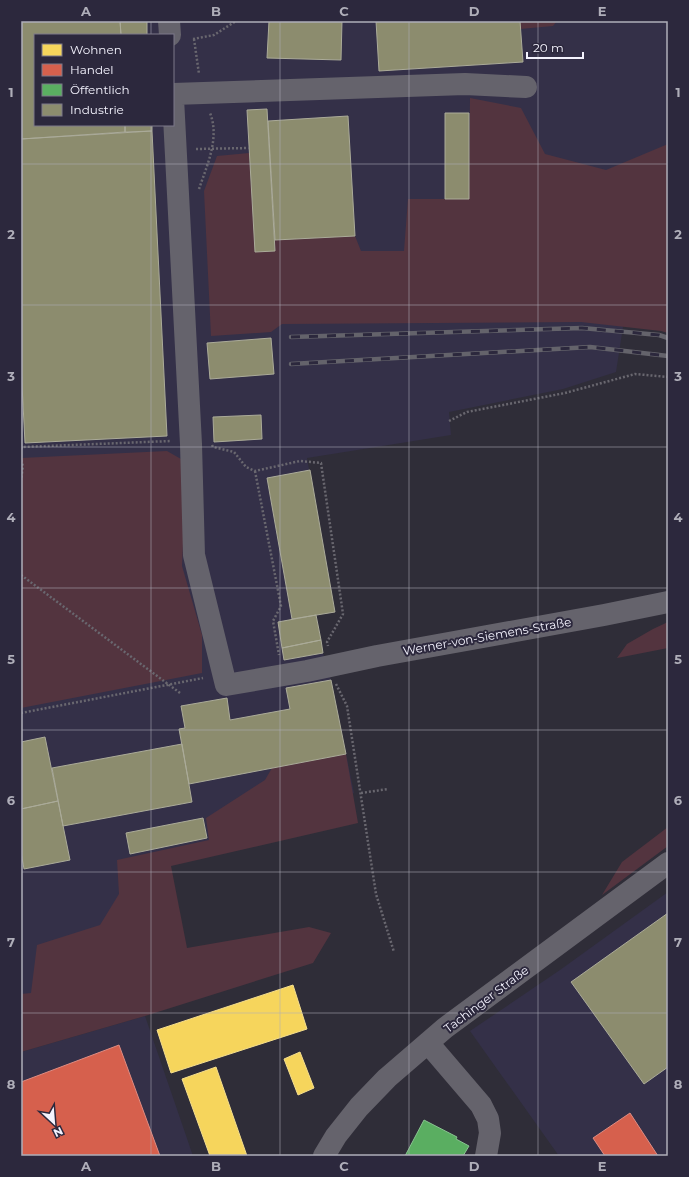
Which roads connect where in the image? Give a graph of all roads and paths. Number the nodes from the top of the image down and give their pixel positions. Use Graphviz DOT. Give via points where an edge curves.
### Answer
graph roads {
  1 [pos="169,21"];
  2 [pos="236,21"];
  3 [pos="179,37"];
  4 [pos="194,39"];
  5 [pos="526,88"];
  6 [pos="202,93"];
  7 [pos="174,94"];
  8 [pos="174,115"];
  9 [pos="249,148"];
  10 [pos="213,149"];
  11 [pos="176,150"];
  12 [pos="198,190"];
  13 [pos="668,376"];
  14 [pos="449,421"];
  15 [pos="191,440"];
  16 [pos="21,448"];
  17 [pos="21,460"];
  18 [pos="255,471"];
  19 [pos="21,480"];
  20 [pos="21,575"];
  21 [pos="668,602"];
  22 [pos="280,657"];
  23 [pos="168,684"];
  24 [pos="180,693"];
  25 [pos="21,713"];
  26 [pos="388,789"];
  27 [pos="361,793"];
  28 [pos="668,863"];
  29 [pos="428,1043"];
  30 [pos="324,1156"];
  31 [pos="486,1156"];
  1 -- 3 [label="street"];
  2 -- 4 [label="path" via="214,35"];
  3 -- 4 [label="path"];
  4 -- 6 [label="path"];
  5 -- 6 [label="street" via="465,84"];
  6 -- 7 [label="street"];
  6 -- 10 [label="path" via="214,122"];
  8 -- 11 [label="street"];
  9 -- 10 [label="path"];
  10 -- 11 [label="path"];
  10 -- 12 [label="path"];
  11 -- 15 [label="street"];
  13 -- 14 [label="path" via="635,374 565,392 467,412"];
  15 -- 16 [label="path"];
  15 -- 21 [label="street, Werner-von-Siemens-Straße" via="194,555 226,685"];
  17 -- 19 [label="path"];
  18 -- 22 [label="path" via="281,606 273,621"];
  20 -- 23 [label="path"];
  23 -- 24 [label="path"];
  23 -- 25 [label="path"];
  26 -- 27 [label="path"];
  28 -- 29 [label="street, Tachinger Straße"];
  29 -- 30 [label="street, Tachinger Straße" via="330,1132"];
  29 -- 31 [label="street" via="481,1105 488,1119 490,1134"];
}
